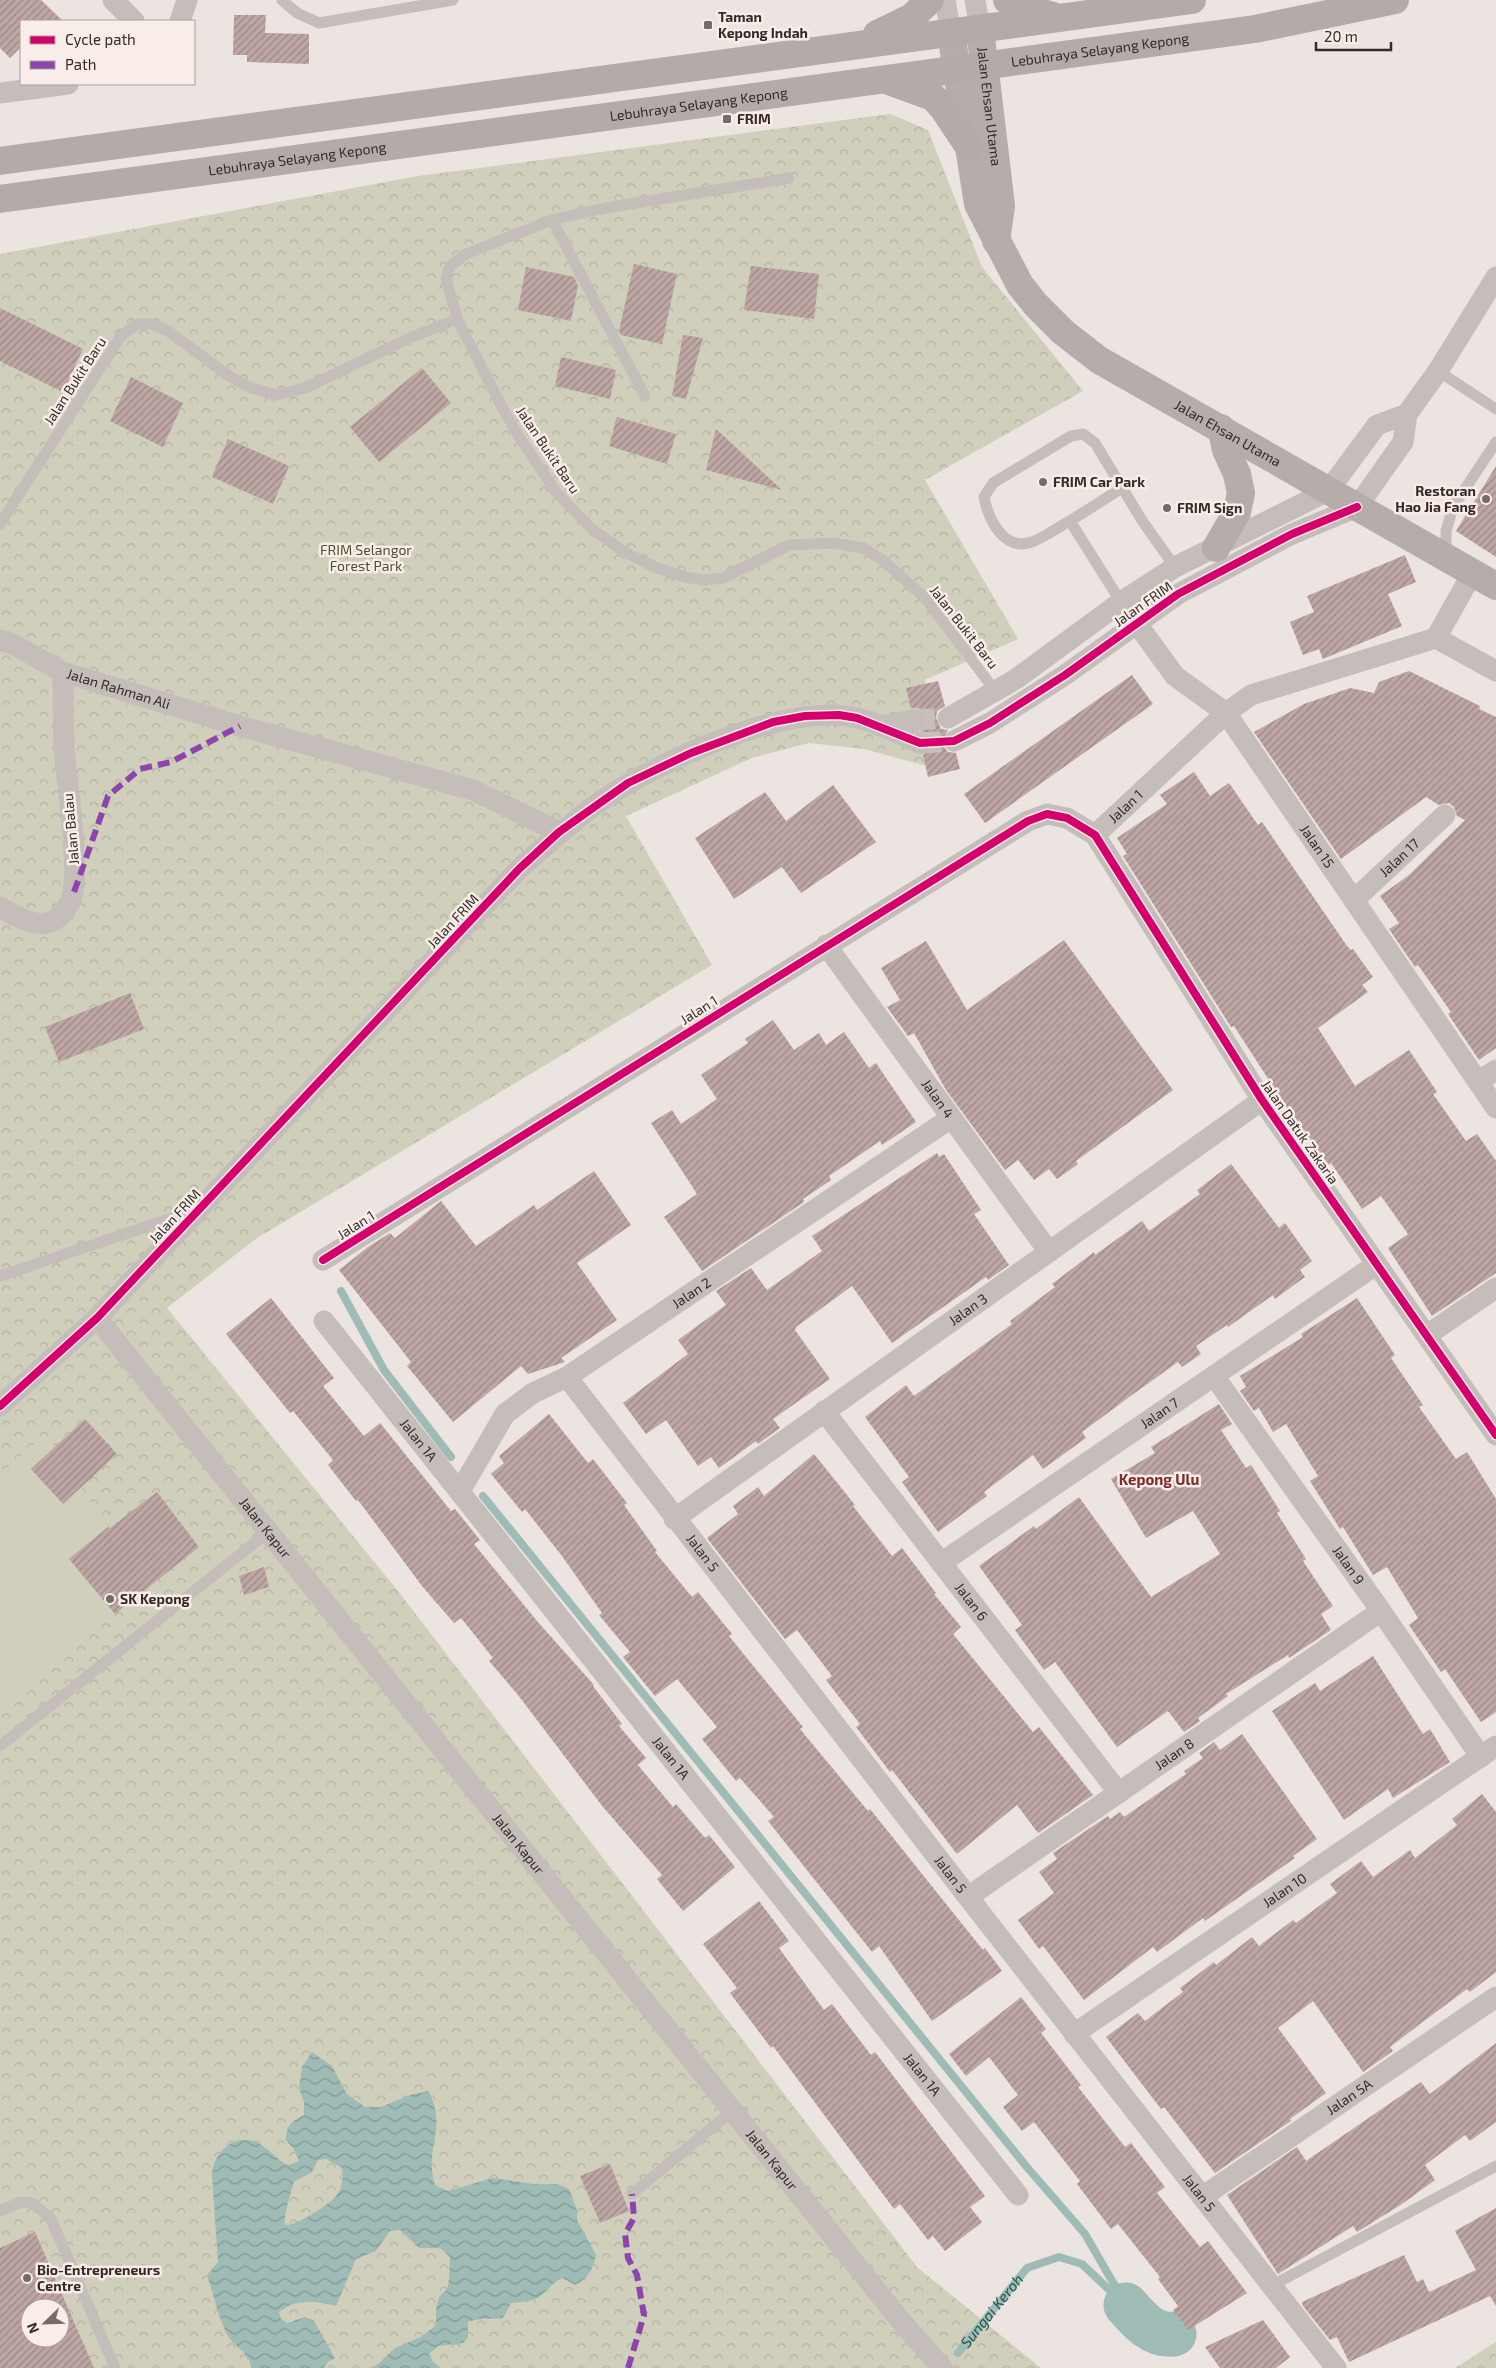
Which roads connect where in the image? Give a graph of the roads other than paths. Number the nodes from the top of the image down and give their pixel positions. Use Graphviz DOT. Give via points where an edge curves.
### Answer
graph roads {
  1 [pos="113,0"];
  2 [pos="187,0"];
  3 [pos="282,0"];
  4 [pos="454,0"];
  5 [pos="930,0"];
  6 [pos="945,0"];
  7 [pos="975,0"];
  8 [pos="1007,0"];
  9 [pos="1192,0"];
  10 [pos="1395,0"];
  11 [pos="1062,18"];
  12 [pos="133,20"];
  13 [pos="180,20"];
  14 [pos="980,29"];
  15 [pos="951,32"];
  16 [pos="845,46"];
  17 [pos="986,65"];
  18 [pos="957,69"];
  19 [pos="883,79"];
  20 [pos="60,85"];
  21 [pos="0,93"];
  22 [pos="969,147"];
  23 [pos="0,161"];
  24 [pos="790,178"];
  25 [pos="0,199"];
  26 [pos="552,220"];
  27 [pos="996,241"];
  28 [pos="1496,277"];
  29 [pos="457,319"];
  30 [pos="1438,371"];
  31 [pos="645,396"];
  32 [pos="1496,409"];
  33 [pos="1407,414"];
  34 [pos="1220,428"];
  35 [pos="1496,442"];
  36 [pos="1122,488"];
  37 [pos="1328,491"];
  38 [pos="1357,507"];
  39 [pos="1070,520"];
  40 [pos="0,524"];
  41 [pos="1216,548"];
  42 [pos="1446,558"];
  43 [pos="1175,567"];
  44 [pos="1473,572"];
  45 [pos="1496,586"];
  46 [pos="1121,602"];
  47 [pos="1137,624"];
  48 [pos="1436,638"];
  49 [pos="0,640"];
  50 [pos="1496,671"];
  51 [pos="63,672"];
  52 [pos="996,692"];
  53 [pos="1226,713"];
  54 [pos="948,718"];
  55 [pos="914,720"];
  56 [pos="880,726"];
  57 [pos="954,741"];
  58 [pos="920,744"];
  59 [pos="1445,815"];
  60 [pos="559,832"];
  61 [pos="1095,835"];
  62 [pos="1354,900"];
  63 [pos="0,908"];
  64 [pos="826,945"];
  65 [pos="1496,1070"];
  66 [pos="1478,1082"];
  67 [pos="1262,1100"];
  68 [pos="1496,1108"];
  69 [pos="951,1118"];
  70 [pos="199,1209"];
  71 [pos="1048,1252"];
  72 [pos="323,1260"];
  73 [pos="1377,1264"];
  74 [pos="0,1276"];
  75 [pos="1496,1288"];
  76 [pos="97,1318"];
  77 [pos="324,1321"];
  78 [pos="1426,1335"];
  79 [pos="1214,1376"];
  80 [pos="567,1377"];
  81 [pos="0,1406"];
  82 [pos="824,1412"];
  83 [pos="1496,1435"];
  84 [pos="460,1491"];
  85 [pos="674,1519"];
  86 [pos="268,1532"];
  87 [pos="941,1562"];
  88 [pos="1381,1611"];
  89 [pos="0,1746"];
  90 [pos="1488,1751"];
  91 [pos="1119,1793"];
  92 [pos="968,1897"];
  93 [pos="1496,1997"];
  94 [pos="1074,2034"];
  95 [pos="732,2111"];
  96 [pos="1496,2166"];
  97 [pos="632,2194"];
  98 [pos="1018,2195"];
  99 [pos="1202,2197"];
  100 [pos="0,2211"];
  101 [pos="1271,2286"];
  102 [pos="115,2368"];
  103 [pos="942,2368"];
  104 [pos="1336,2368"];
  1 -- 12 [label="street"];
  2 -- 13 [label="street"];
  3 -- 4 [label="lane" via="319,23"];
  5 -- 16 [label="main road" via="899,25"];
  6 -- 15 [label="street"];
  7 -- 14 [label="street"];
  8 -- 11 [label="main road" via="1041,14"];
  9 -- 11 [label="main road"];
  10 -- 17 [label="main road, Lebuhraya Selayang Kepong" via="1255,29"];
  11 -- 14 [label="main road"];
  14 -- 15 [label="main road"];
  14 -- 17 [label="street, Jalan Ehsan Utama"];
  15 -- 16 [label="main road"];
  15 -- 18 [label="street, Jalan Ehsan Utama"];
  16 -- 23 [label="main road"];
  17 -- 18 [label="main road, Lebuhraya Selayang Kepong"];
  17 -- 27 [label="street, Jalan Ehsan Utama" via="1001,206"];
  18 -- 19 [label="main road, Lebuhraya Selayang Kepong"];
  18 -- 22 [label="street, Jalan Ehsan Utama"];
  19 -- 22 [label="main road" via="933,97"];
  19 -- 25 [label="main road, Lebuhraya Selayang Kepong"];
  20 -- 21 [label="street"];
  22 -- 27 [label="street, Jalan Ehsan Utama" via="978,204"];
  24 -- 26 [label="lane, Jalan Bukit Baru" via="605,208"];
  26 -- 29 [label="lane, Jalan Bukit Baru" via="466,254 450,266 446,278"];
  26 -- 31 [label="lane"];
  27 -- 34 [label="street, Jalan Ehsan Utama" via="1020,285 1063,332 1099,360"];
  28 -- 30 [label="street"];
  29 -- 40 [label="lane, Jalan Bukit Baru" via="305,388 277,395 251,388 229,376 168,331 152,324 137,324 121,336"];
  29 -- 52 [label="lane, Jalan Bukit Baru" via="503,409 556,492 571,510 626,553 657,568 704,580 723,578 789,545 832,543 863,548 884,561 925,598"];
  30 -- 32 [label="lane"];
  30 -- 33 [label="street"];
  33 -- 37 [label="street" via="1377,425"];
  33 -- 38 [label="street" via="1403,442"];
  34 -- 37 [label="street, Jalan Ehsan Utama"];
  34 -- 41 [label="street" via="1241,493 1237,512"];
  35 -- 42 [label="lane" via="1453,507 1446,531"];
  36 -- 39 [label="lane"];
  36 -- 39 [label="lane" via="1095,443 1083,434 1071,436 993,483 984,496 988,515 1002,535 1016,544 1031,542"];
  36 -- 43 [label="lane"];
  37 -- 38 [label="street, Jalan Ehsan Utama"];
  37 -- 41 [label="street, Jalan FRIM"];
  38 -- 42 [label="street, Jalan Ehsan Utama"];
  38 -- 47 [label="street, Jalan FRIM" via="1250,555 1178,594"];
  39 -- 46 [label="lane"];
  41 -- 43 [label="street, Jalan FRIM"];
  42 -- 44 [label="street, Jalan Ehsan Utama"];
  43 -- 46 [label="street, Jalan FRIM"];
  44 -- 45 [label="street, Jalan Ehsan Utama"];
  44 -- 48 [label="street"];
  46 -- 47 [label="street, Jalan 15"];
  46 -- 52 [label="street, Jalan FRIM"];
  47 -- 53 [label="street, Jalan 15" via="1175,676"];
  47 -- 57 [label="street, Jalan FRIM" via="1029,699"];
  48 -- 50 [label="street"];
  48 -- 53 [label="street, Jalan 1" via="1251,695"];
  49 -- 51 [label="street, Jalan Rahman Ali"];
  51 -- 60 [label="street, Jalan Rahman Ali" via="240,726 473,790"];
  51 -- 63 [label="street, Jalan Balau" via="64,747 75,869 74,892 69,905 50,922 25,921"];
  52 -- 54 [label="street, Jalan FRIM"];
  53 -- 61 [label="street, Jalan 1"];
  53 -- 62 [label="street, Jalan 15"];
  55 -- 56 [label="street, Jalan FRIM"];
  56 -- 58 [label="street, Jalan FRIM"];
  56 -- 60 [label="street, Jalan FRIM" via="839,716 806,716 773,722 691,753 628,783"];
  59 -- 62 [label="street, Jalan 17"];
  60 -- 70 [label="street, Jalan FRIM" via="488,901"];
  61 -- 64 [label="street, Jalan 1" via="1067,818 1047,814 1028,821"];
  61 -- 67 [label="street, Jalan Datuk Zakaria"];
  62 -- 66 [label="street, Jalan 15"];
  64 -- 69 [label="street, Jalan 4"];
  64 -- 72 [label="street, Jalan 1"];
  65 -- 66 [label="street"];
  66 -- 68 [label="street, Jalan 15"];
  67 -- 71 [label="street, Jalan 3"];
  67 -- 73 [label="street, Jalan Datuk Zakaria"];
  69 -- 71 [label="street, Jalan 4"];
  69 -- 80 [label="street, Jalan 2"];
  70 -- 74 [label="lane"];
  70 -- 76 [label="street, Jalan FRIM"];
  71 -- 82 [label="street, Jalan 3"];
  73 -- 78 [label="street, Jalan Datuk Zakaria"];
  73 -- 79 [label="street, Jalan 7"];
  75 -- 78 [label="street"];
  76 -- 81 [label="street, Jalan FRIM"];
  76 -- 86 [label="street, Jalan Kapur"];
  77 -- 84 [label="street, Jalan 1A"];
  78 -- 83 [label="street, Jalan Datuk Zakaria"];
  79 -- 87 [label="street, Jalan 7"];
  79 -- 88 [label="street, Jalan 9"];
  80 -- 84 [label="street, Jalan 2" via="533,1393 505,1414"];
  80 -- 85 [label="street, Jalan 5"];
  82 -- 85 [label="street, Jalan 3"];
  82 -- 87 [label="street, Jalan 6"];
  84 -- 98 [label="street, Jalan 1A"];
  85 -- 92 [label="street, Jalan 5"];
  86 -- 89 [label="lane"];
  86 -- 95 [label="street, Jalan Kapur"];
  87 -- 91 [label="street, Jalan 6"];
  88 -- 90 [label="street, Jalan 9"];
  88 -- 91 [label="street, Jalan 8"];
  90 -- 94 [label="street, Jalan 10"];
  91 -- 92 [label="street, Jalan 8"];
  92 -- 94 [label="street, Jalan 5"];
  93 -- 99 [label="street, Jalan 5A"];
  94 -- 99 [label="street, Jalan 5"];
  95 -- 97 [label="lane"];
  95 -- 103 [label="street, Jalan Kapur" via="900,2321"];
  96 -- 101 [label="lane"];
  99 -- 101 [label="street, Jalan 5"];
  100 -- 102 [label="lane" via="21,2201 33,2203 51,2219"];
  101 -- 104 [label="street, Jalan 5"];
}
